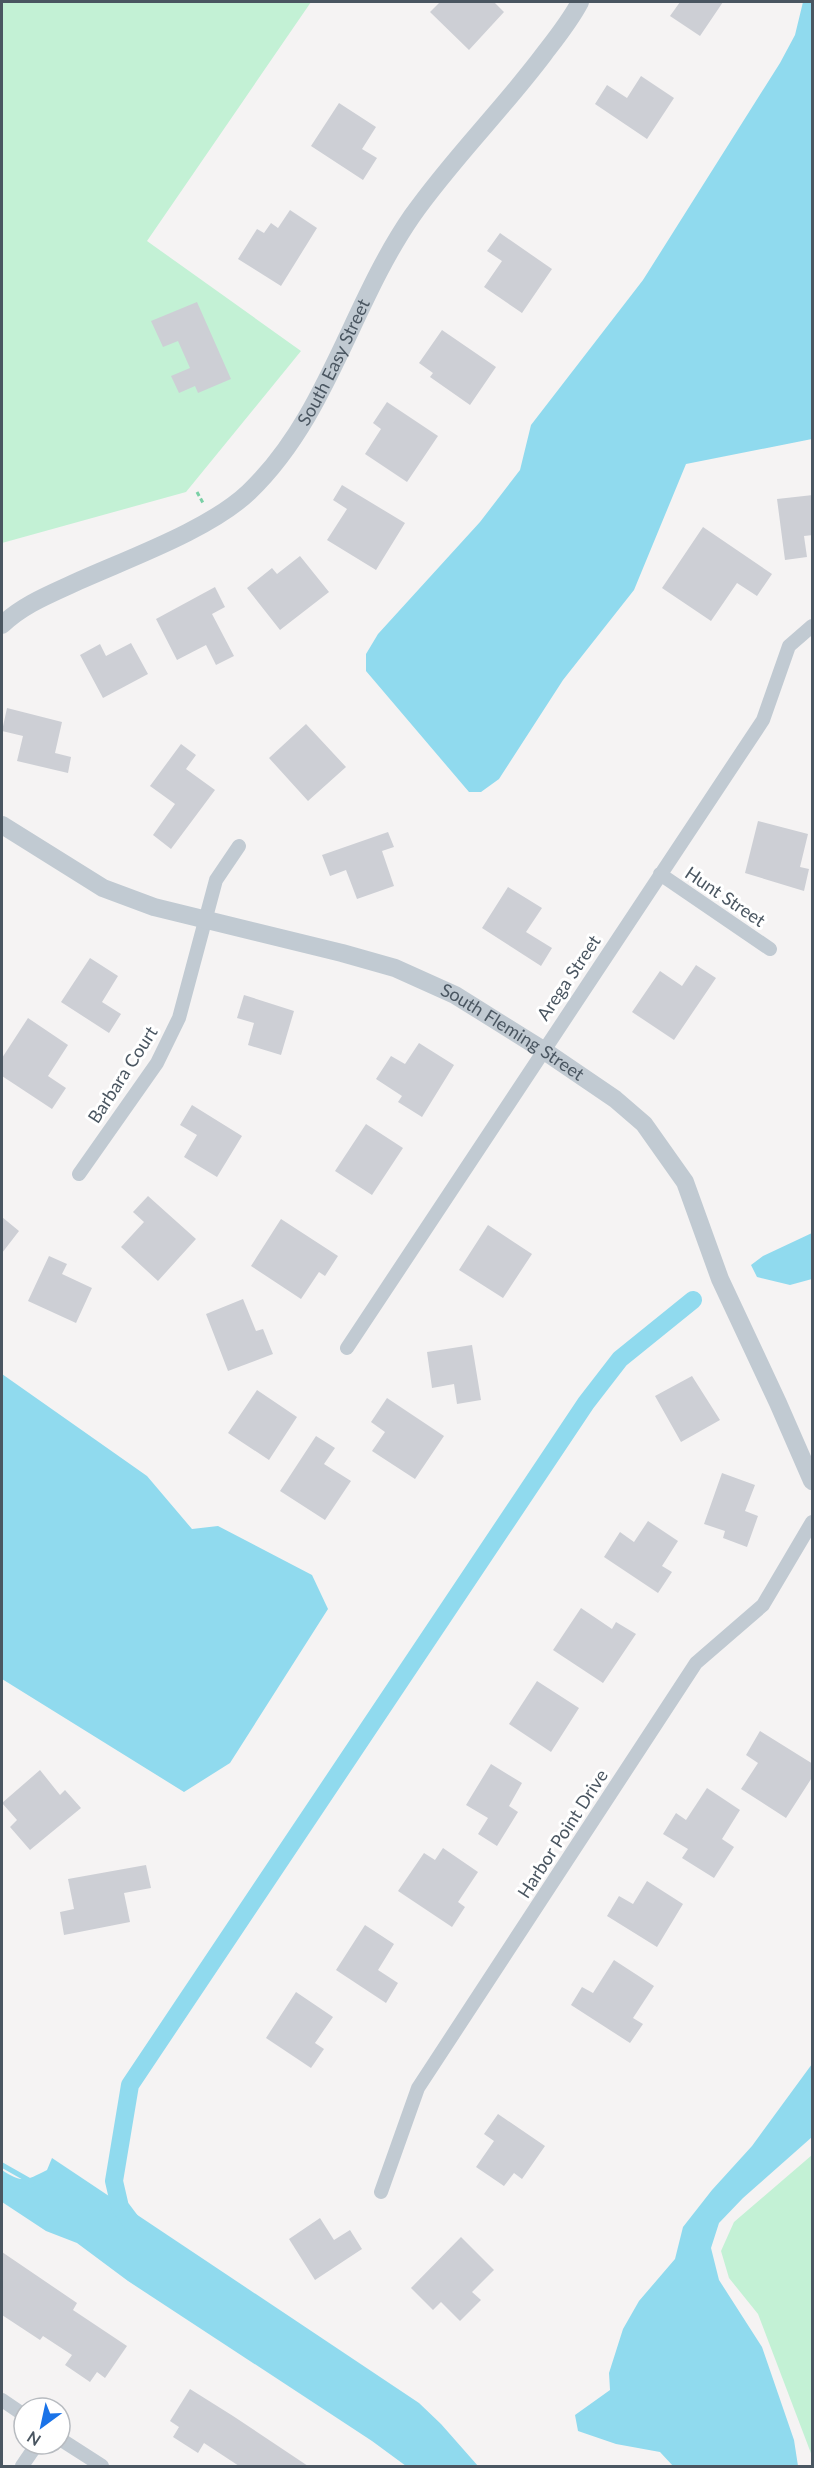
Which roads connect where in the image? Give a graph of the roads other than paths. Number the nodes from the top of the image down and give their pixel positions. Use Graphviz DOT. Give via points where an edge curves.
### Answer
graph roads {
  1 [pos="580,2"];
  2 [pos="2,625"];
  3 [pos="813,626"];
  4 [pos="2,825"];
  5 [pos="239,846"];
  6 [pos="660,874"];
  7 [pos="206,921"];
  8 [pos="770,949"];
  9 [pos="543,1050"];
  10 [pos="79,1174"];
  11 [pos="347,1348"];
  12 [pos="813,1481"];
  13 [pos="813,1522"];
  14 [pos="381,2192"];
  15 [pos="72,2447"];
  16 [pos="102,2466"];
  1 -- 2 [label="street, South Easy Street" via="528,75 412,216 387,255 321,393 282,454 248,493 212,519 38,600"];
  3 -- 6 [label="street, Arega Street" via="789,646 763,720"];
  4 -- 7 [label="street, South Fleming Street" via="102,888"];
  5 -- 7 [label="street, Barbara Court" via="216,880"];
  6 -- 8 [label="street, Hunt Street"];
  6 -- 9 [label="street, Arega Street"];
  7 -- 9 [label="street, South Fleming Street" via="395,968 455,995"];
  7 -- 10 [label="street, Barbara Court" via="179,1018 156,1063"];
  9 -- 11 [label="street, Arega Street"];
  9 -- 12 [label="street, South Fleming Street" via="645,1124 685,1182 720,1279"];
  13 -- 14 [label="street, Harbor Point Drive" via="763,1605 696,1663 418,2088"];
  15 -- 16 [label="street"];
}
